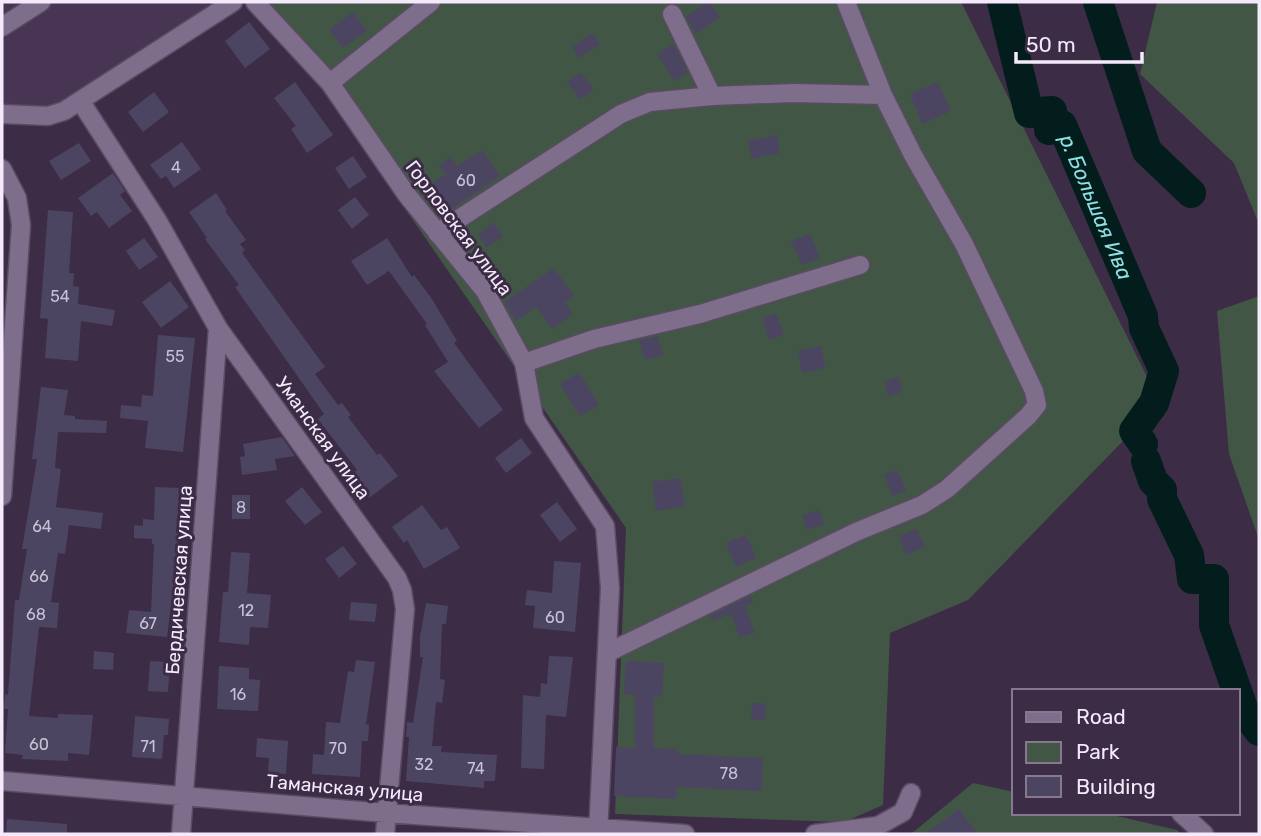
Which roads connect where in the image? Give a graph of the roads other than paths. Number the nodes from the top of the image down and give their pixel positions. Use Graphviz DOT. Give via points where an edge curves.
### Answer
graph roads {
  1 [pos="41,2"];
  2 [pos="233,2"];
  3 [pos="255,2"];
  4 [pos="431,2"];
  5 [pos="846,2"];
  6 [pos="672,15"];
  7 [pos="2,27"];
  8 [pos="330,83"];
  9 [pos="712,96"];
  10 [pos="883,96"];
  11 [pos="81,102"];
  12 [pos="2,114"];
  13 [pos="2,169"];
  14 [pos="438,233"];
  15 [pos="860,265"];
  16 [pos="218,328"];
  17 [pos="523,363"];
  18 [pos="2,496"];
  19 [pos="607,653"];
  20 [pos="2,780"];
  21 [pos="911,793"];
  22 [pos="185,794"];
  23 [pos="386,813"];
  24 [pos="1183,815"];
  25 [pos="599,831"];
  26 [pos="181,834"];
  27 [pos="384,834"];
  28 [pos="685,834"];
  29 [pos="815,834"];
  30 [pos="1204,834"];
  1 -- 7 [label="street"];
  2 -- 11 [label="street"];
  3 -- 8 [label="street, Горловская улица"];
  4 -- 8 [label="street"];
  5 -- 10 [label="street"];
  6 -- 9 [label="street"];
  8 -- 14 [label="street, Горловская улица"];
  9 -- 10 [label="street"];
  9 -- 14 [label="street" via="650,102 621,114"];
  10 -- 19 [label="street" via="964,244 1037,404 947,489 922,505 844,537"];
  11 -- 12 [label="street" via="57,114"];
  11 -- 16 [label="street, Уманская улица" via="157,220"];
  13 -- 18 [label="street" via="17,198 21,225"];
  14 -- 17 [label="street, Горловская улица" via="485,291"];
  15 -- 17 [label="street"];
  16 -- 22 [label="street, Бердичевская улица"];
  16 -- 23 [label="street, Уманская улица" via="402,590 405,609"];
  17 -- 19 [label="street, Горловская улица" via="534,418 604,526 610,588"];
  19 -- 25 [label="street, Горловская улица"];
  20 -- 22 [label="street, Таманская улица"];
  21 -- 29 [label="street" via="903,812 878,827"];
  22 -- 23 [label="street, Таманская улица"];
  22 -- 26 [label="street, Бердичевская улица"];
  23 -- 25 [label="street, Таманская улица"];
  23 -- 27 [label="street, Уманская улица"];
  24 -- 30 [label="street"];
  25 -- 28 [label="street, Таманская улица"];
}
